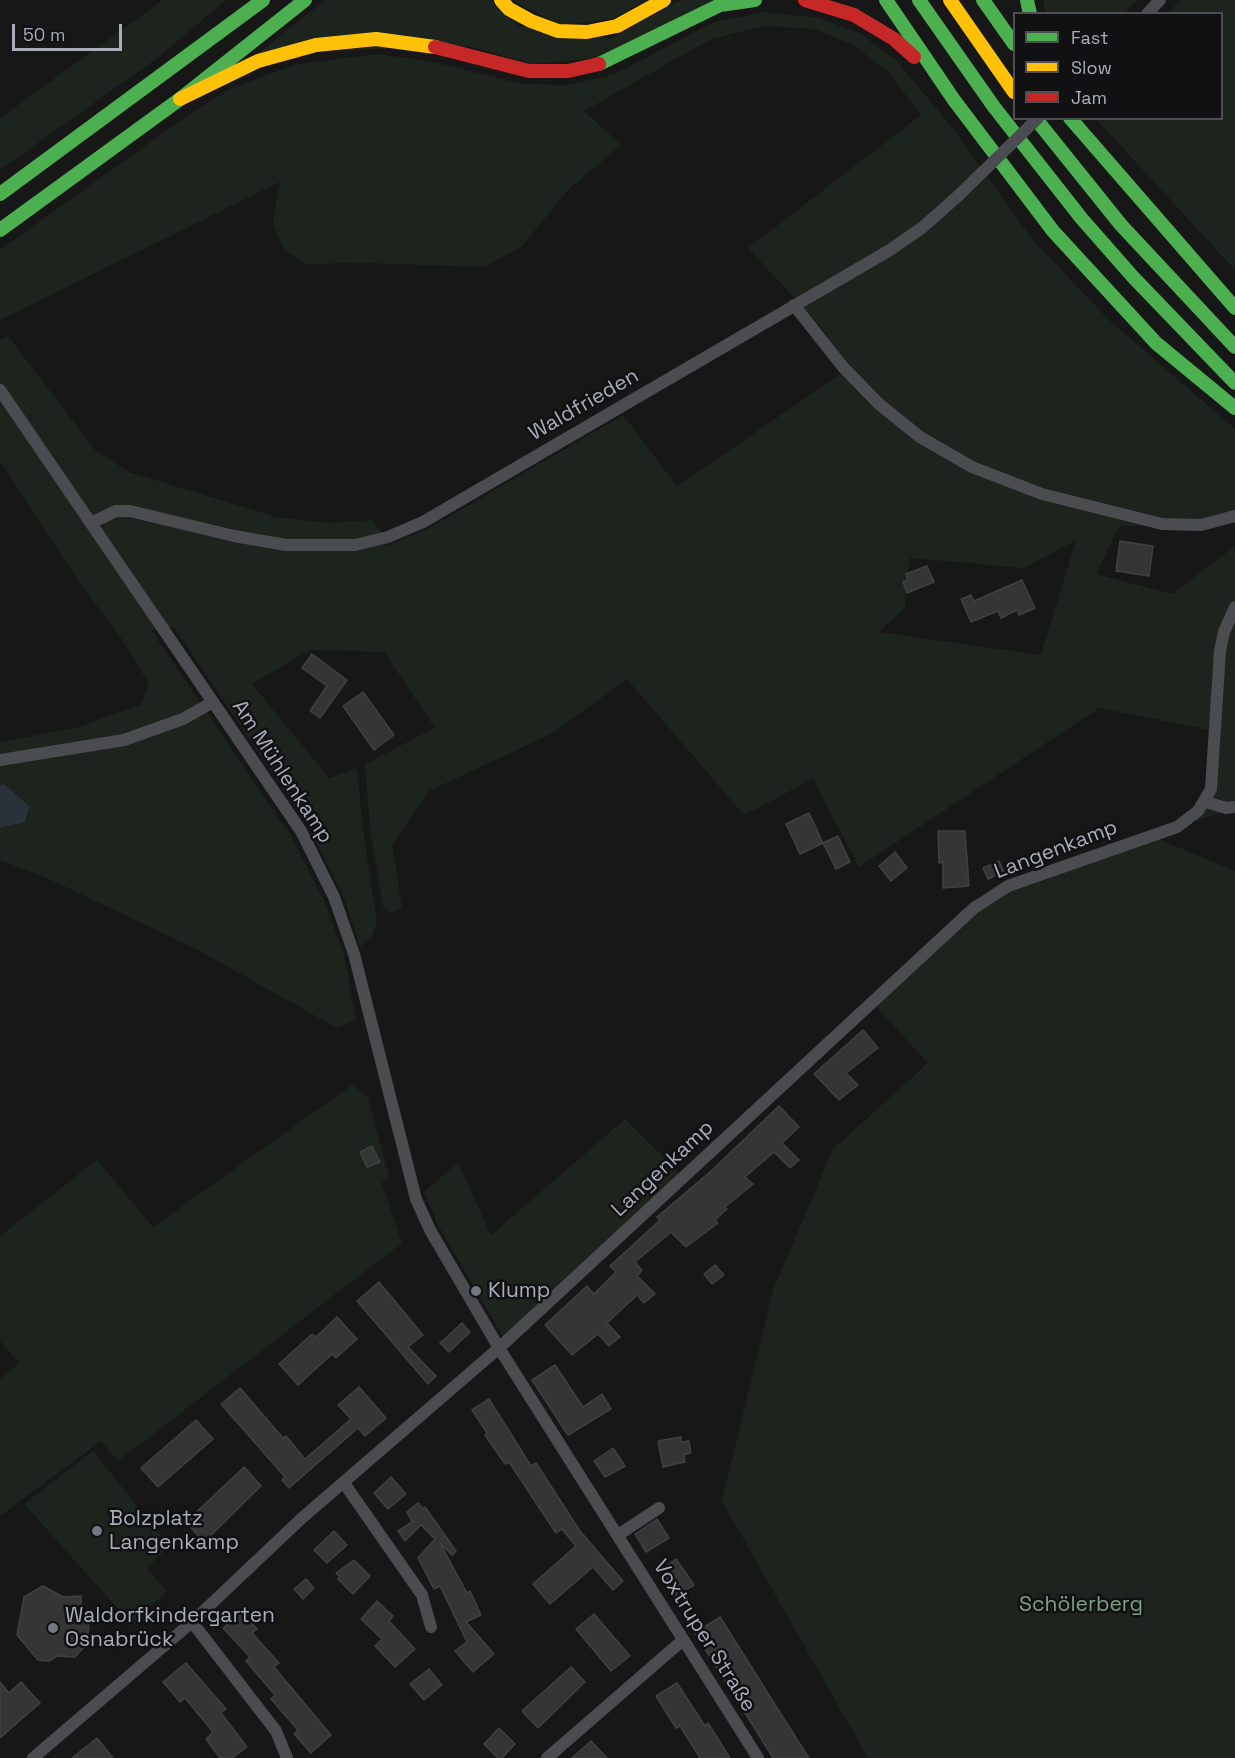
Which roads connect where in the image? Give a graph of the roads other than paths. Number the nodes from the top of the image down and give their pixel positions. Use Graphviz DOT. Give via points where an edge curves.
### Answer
graph roads {
  1 [pos="263,0"];
  2 [pos="305,0"];
  3 [pos="501,0"];
  4 [pos="664,0"];
  5 [pos="755,0"];
  6 [pos="805,0"];
  7 [pos="886,0"];
  8 [pos="919,0"];
  9 [pos="950,0"];
  10 [pos="983,0"];
  11 [pos="1160,0"];
  12 [pos="1149,12"];
  13 [pos="1013,43"];
  14 [pos="1013,91"];
  15 [pos="180,99"];
  16 [pos="954,100"];
  17 [pos="1034,120"];
  18 [pos="1038,120"];
  19 [pos="1072,121"];
  20 [pos="0,194"];
  21 [pos="0,230"];
  22 [pos="794,305"];
  23 [pos="1235,308"];
  24 [pos="1235,347"];
  25 [pos="1235,383"];
  26 [pos="0,390"];
  27 [pos="1235,408"];
  28 [pos="1235,516"];
  29 [pos="91,523"];
  30 [pos="1235,608"];
  31 [pos="213,702"];
  32 [pos="0,760"];
  33 [pos="1206,801"];
  34 [pos="1235,807"];
  35 [pos="499,1348"];
  36 [pos="344,1483"];
  37 [pos="659,1508"];
  38 [pos="618,1535"];
  39 [pos="192,1622"];
  40 [pos="431,1627"];
  41 [pos="683,1640"];
  42 [pos="41,1756"];
  43 [pos="550,1757"];
  44 [pos="287,1758"];
  45 [pos="758,1758"];
  1 -- 20 [label="highway"];
  2 -- 15 [label="highway"];
  3 -- 4 [label="highway" via="531,21 558,31 587,32 617,26"];
  5 -- 15 [label="highway" via="720,5 606,62 568,71 529,71 431,46 376,39 316,45 258,62"];
  6 -- 16 [label="highway" via="854,15 894,39"];
  7 -- 16 [label="highway"];
  8 -- 25 [label="highway" via="994,108 1082,219"];
  9 -- 14 [label="highway"];
  10 -- 13 [label="highway"];
  11 -- 12 [label="street"];
  15 -- 21 [label="highway"];
  16 -- 27 [label="highway" via="1040,214 1112,296 1156,342"];
  17 -- 22 [label="street, Waldfrieden, bridge" via="923,227"];
  18 -- 24 [label="highway" via="1121,225"];
  19 -- 23 [label="highway"];
  22 -- 28 [label="street" via="843,367 879,404 920,437 972,467 1042,494 1162,524 1201,525"];
  22 -- 29 [label="street, Waldfrieden" via="423,522 388,537 354,545 286,545 130,511 116,511"];
  26 -- 29 [label="street, Am Mühlenkamp"];
  29 -- 31 [label="street, Am Mühlenkamp"];
  30 -- 33 [label="street" via="1224,632 1216,684 1211,789"];
  31 -- 32 [label="street" via="183,719 124,740"];
  31 -- 35 [label="street, Am Mühlenkamp" via="301,831 334,897 354,954 416,1198 430,1230"];
  33 -- 34 [label="street"];
  33 -- 35 [label="street, Langenkamp" via="1177,827 1008,886 974,908"];
  35 -- 36 [label="street, Langenkamp"];
  35 -- 38 [label="street, Voxtruper Straße"];
  36 -- 39 [label="street, Langenkamp"];
  36 -- 40 [label="street" via="422,1595"];
  37 -- 38 [label="street"];
  38 -- 41 [label="street, Voxtruper Straße"];
  39 -- 42 [label="street, Langenkamp"];
  39 -- 44 [label="street" via="276,1731"];
  41 -- 43 [label="street"];
  41 -- 45 [label="street, Voxtruper Straße"];
}
